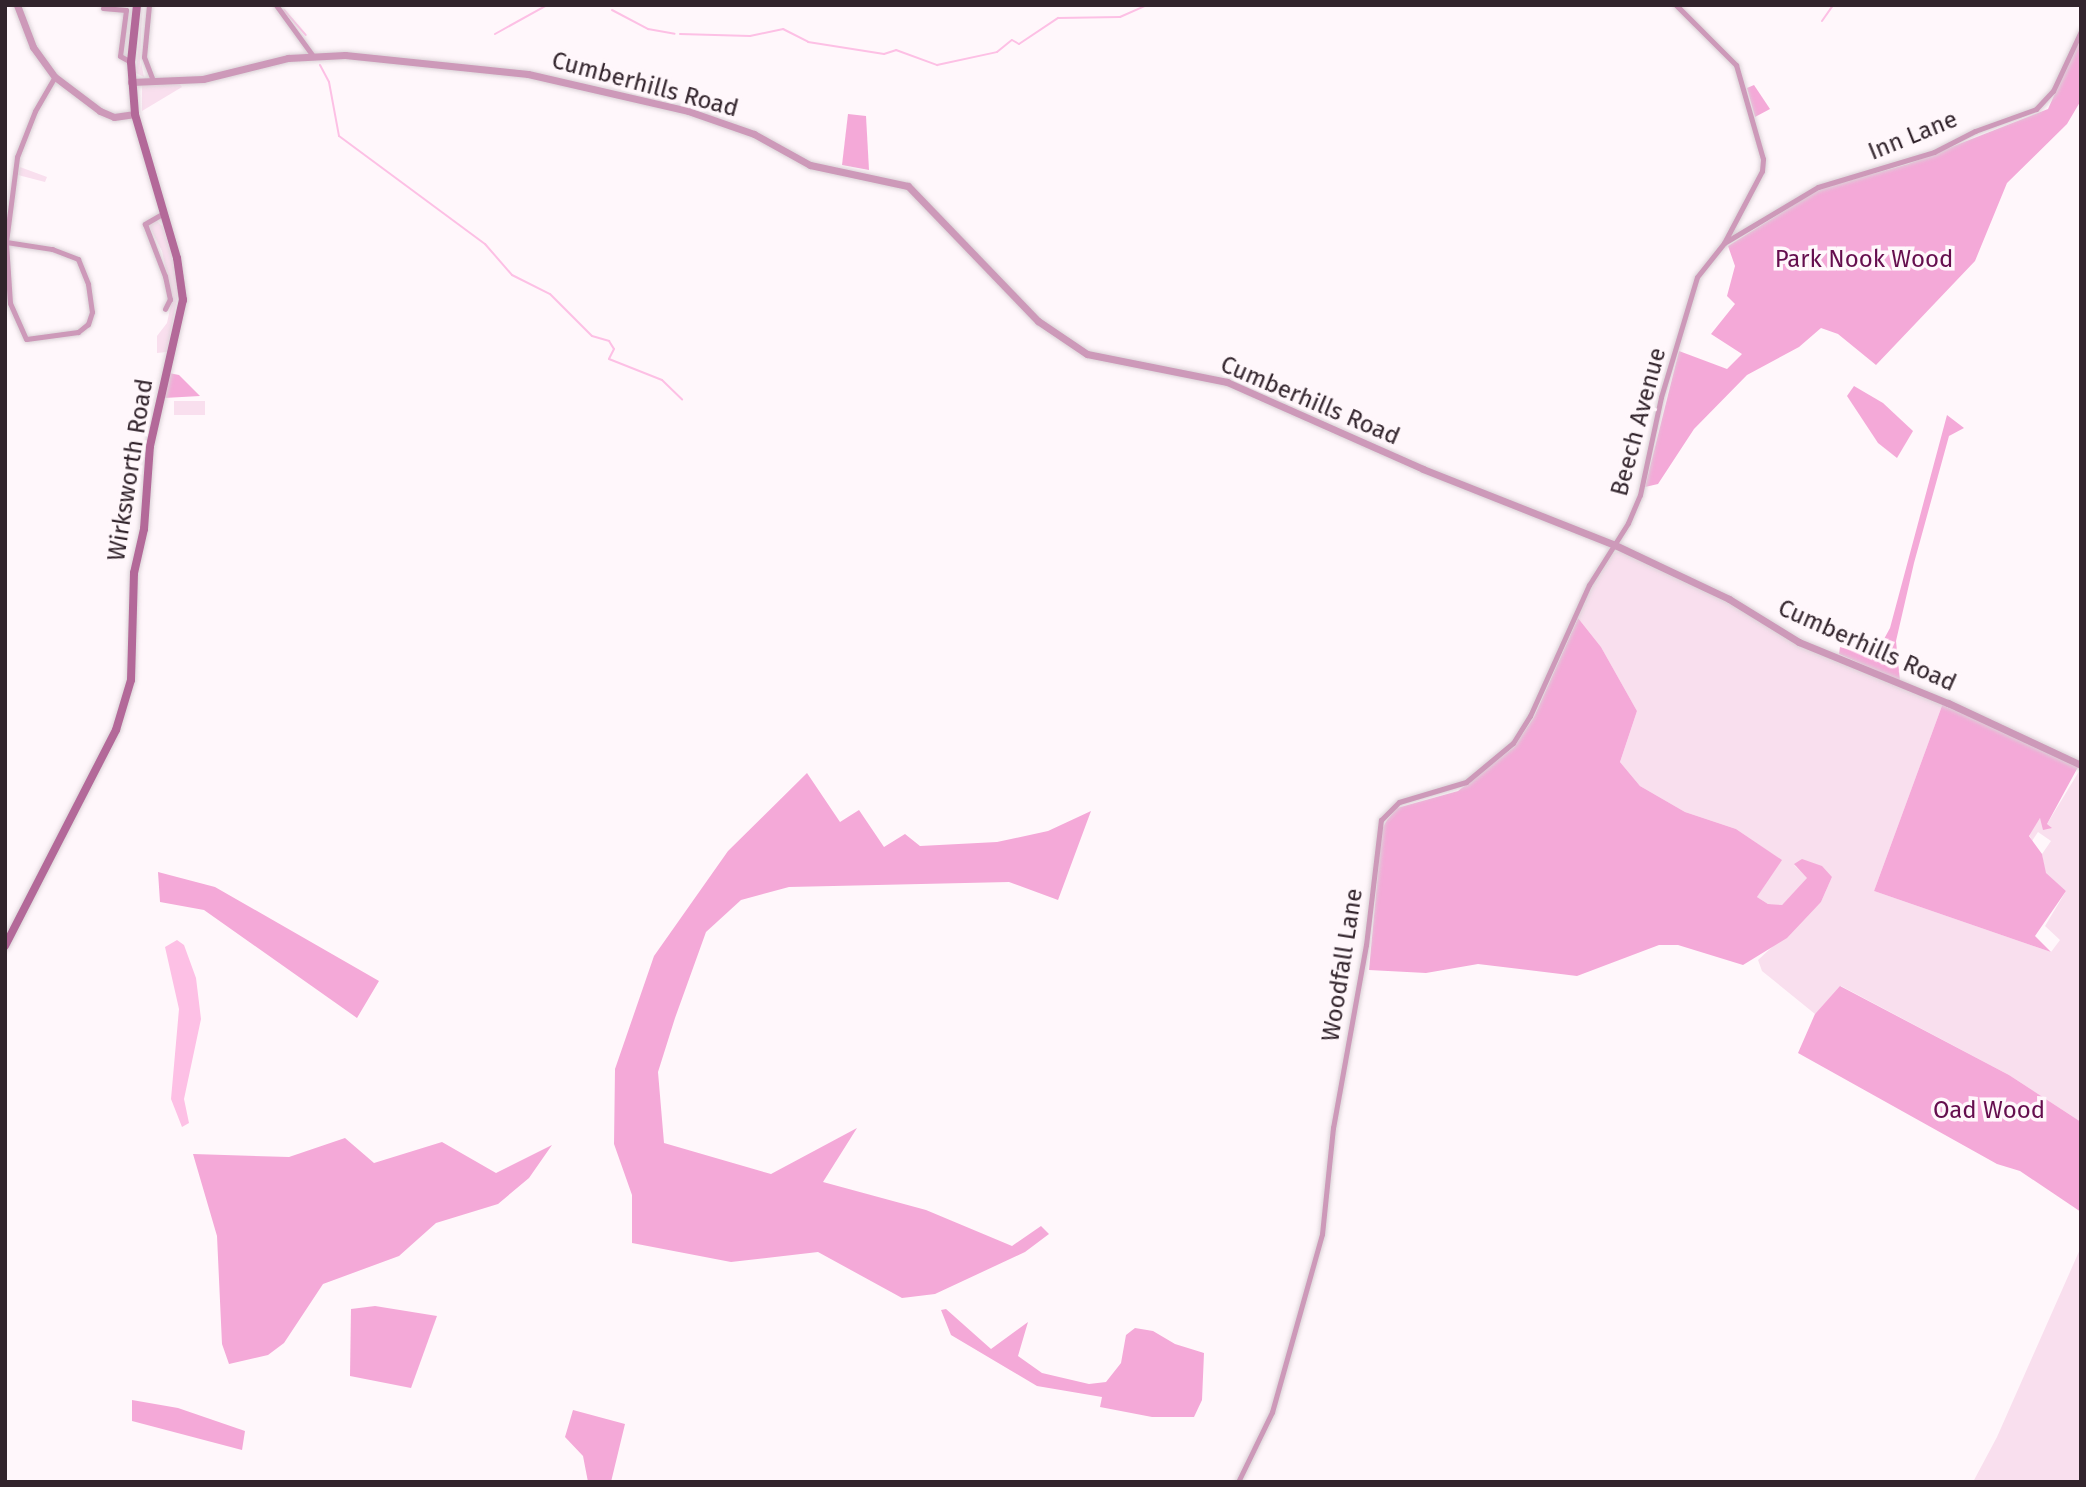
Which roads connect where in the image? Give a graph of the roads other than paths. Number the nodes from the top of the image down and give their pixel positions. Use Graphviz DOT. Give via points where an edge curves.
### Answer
graph roads {
  1 [pos="17,5"];
  2 [pos="276,5"];
  3 [pos="1676,5"];
  4 [pos="137,6"];
  5 [pos="149,7"];
  6 [pos="103,8"];
  7 [pos="2081,31"];
  8 [pos="313,56"];
  9 [pos="131,62"];
  10 [pos="55,77"];
  11 [pos="153,80"];
  12 [pos="131,82"];
  13 [pos="135,114"];
  14 [pos="162,214"];
  15 [pos="5,242"];
  16 [pos="1724,243"];
  17 [pos="165,309"];
  18 [pos="1615,545"];
  19 [pos="2081,765"];
  20 [pos="5,946"];
  21 [pos="1238,1482"];
  1 -- 10 [label="street" via="33,47"];
  2 -- 8 [label="street"];
  3 -- 16 [label="street" via="1736,65 1763,159 1757,185"];
  4 -- 5 [label="street"];
  4 -- 9 [label="main road, Wirksworth Road"];
  5 -- 11 [label="street" via="144,57"];
  6 -- 9 [label="street" via="126,10 120,56"];
  7 -- 16 [label="street, Inn Lane" via="2053,91 2036,109 1934,152 1818,187"];
  8 -- 11 [label="street, Cumberhills Road" via="203,79"];
  8 -- 18 [label="street, Cumberhills Road" via="391,58 528,74 688,111 754,134 810,165 908,186 1038,321 1087,354 1227,382 1423,469"];
  9 -- 12 [label="main road, Wirksworth Road"];
  10 -- 13 [label="street" via="100,111 118,117"];
  10 -- 15 [label="street" via="35,110 17,157"];
  11 -- 12 [label="street, Cumberhills Road"];
  12 -- 13 [label="main road, Wirksworth Road"];
  13 -- 14 [label="main road, Wirksworth Road"];
  14 -- 17 [label="street" via="145,224 165,276 170,299"];
  14 -- 20 [label="main road, Wirksworth Road" via="177,258 183,300 150,446 147,506 134,573 131,680 116,730"];
  15 -- 15 [label="street" via="10,303 20,335 34,339 78,332 88,324 92,312 88,284 83,268 71,255"];
  16 -- 18 [label="street, Beech Avenue" via="1698,277 1661,397 1640,495"];
  18 -- 19 [label="street, Cumberhills Road" via="1729,599 1798,642 1948,703"];
  18 -- 21 [label="street, Woodfall Lane" via="1589,585 1530,716 1513,743 1457,788 1399,802 1381,820 1366,945 1333,1128 1322,1234 1272,1412"];
}
